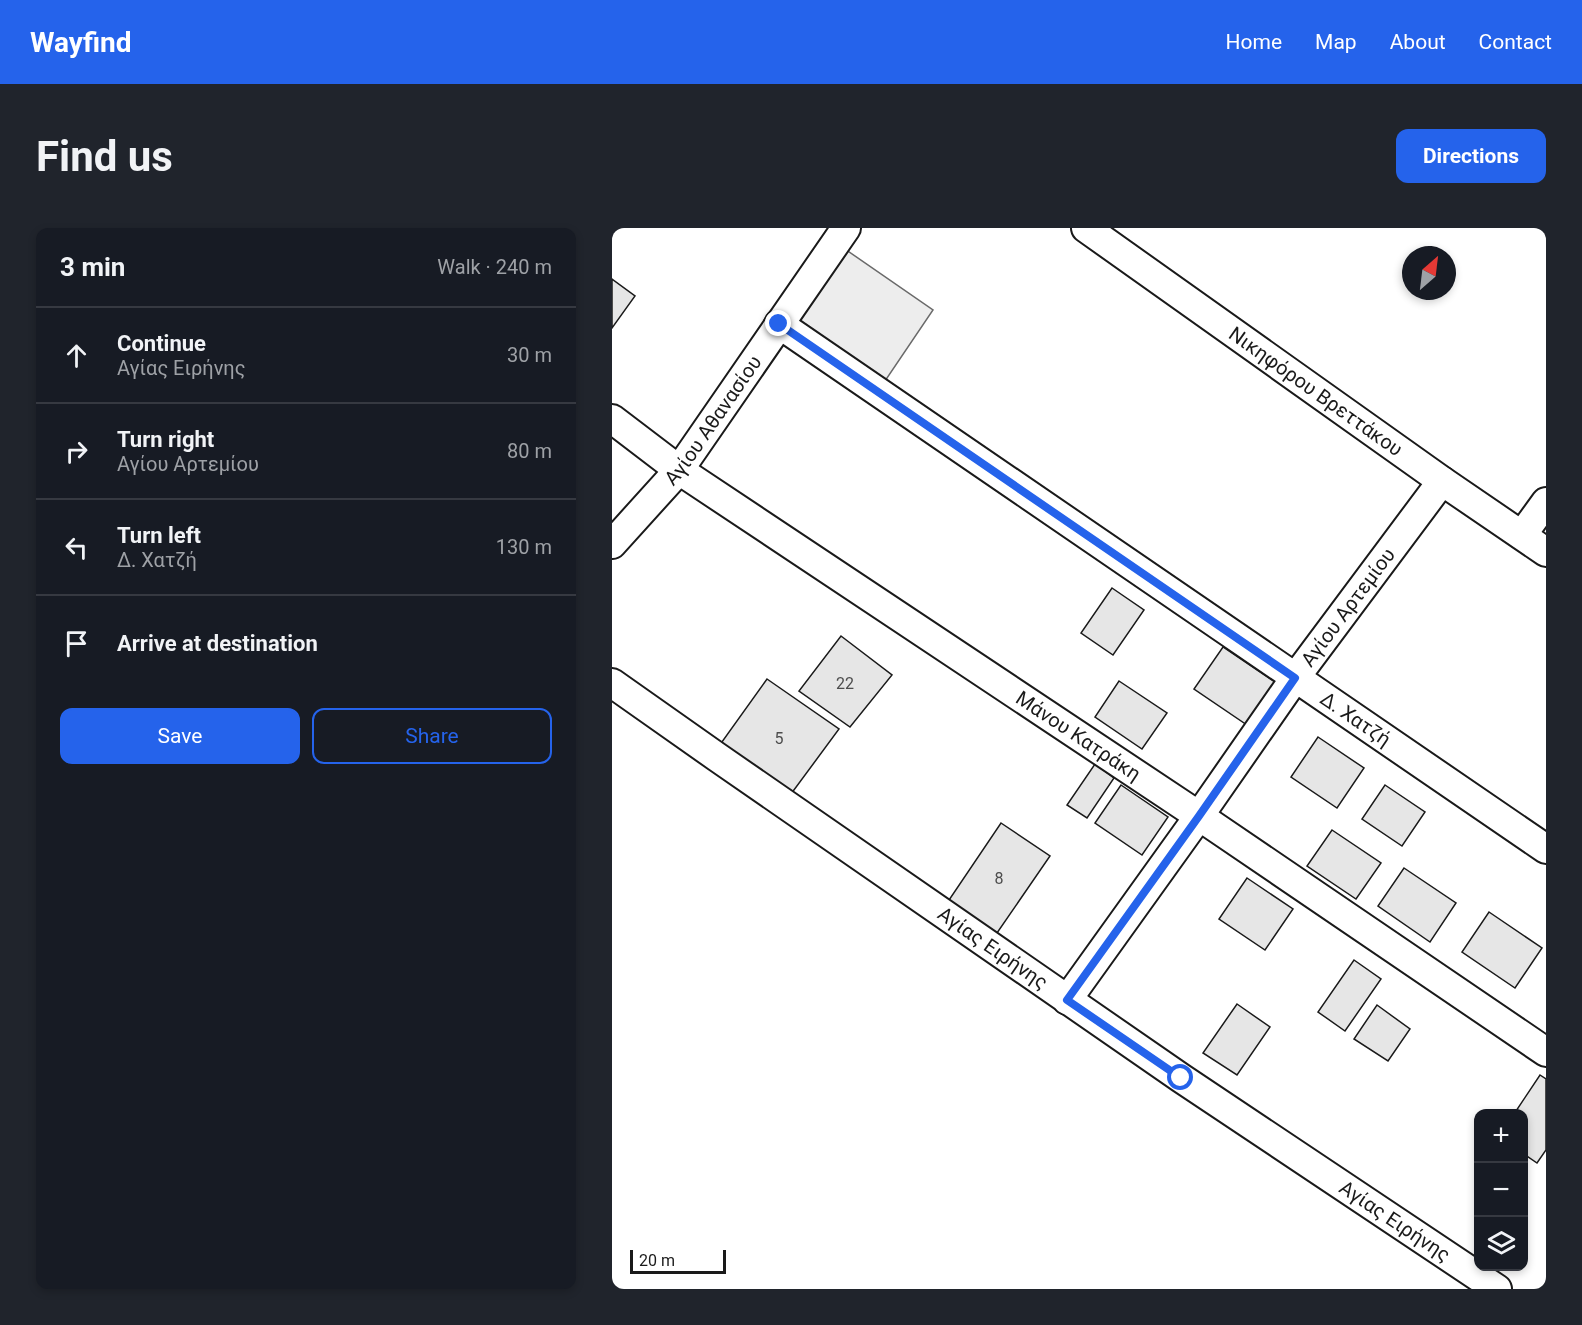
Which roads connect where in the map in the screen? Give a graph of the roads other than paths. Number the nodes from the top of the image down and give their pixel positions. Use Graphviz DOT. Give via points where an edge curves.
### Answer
graph roads {
  1 [pos="846,228"];
  2 [pos="1086,228"];
  3 [pos="779,324"];
  4 [pos="612,420"];
  5 [pos="679,470"];
  6 [pos="1442,481"];
  7 [pos="1546,502"];
  8 [pos="1522,536"];
  9 [pos="612,544"];
  10 [pos="1546,552"];
  11 [pos="1295,678"];
  12 [pos="612,683"];
  13 [pos="1199,816"];
  14 [pos="1546,849"];
  15 [pos="1067,1000"];
  16 [pos="1546,1052"];
  17 [pos="1497,1289"];
  1 -- 3 [label="street, Αγίου Αθανασίου"];
  2 -- 6 [label="street, Νικηφόρου Βρεττάκου"];
  3 -- 5 [label="street, Αγίου Αθανασίου"];
  3 -- 11 [label="street, Δ. Χατζή"];
  4 -- 5 [label="street, Μάνου Κατράκη"];
  5 -- 9 [label="street, Αγίου Αθανασίου"];
  5 -- 13 [label="street, Μάνου Κατράκη"];
  6 -- 8 [label="street, Νικηφόρου Βρεττάκου"];
  6 -- 11 [label="street, Αγίου Αρτεμίου"];
  7 -- 8 [label="street"];
  8 -- 10 [label="street, Νικηφόρου Βρεττάκου"];
  11 -- 13 [label="street, Αγίου Αρτεμίου"];
  11 -- 14 [label="street, Δ. Χατζή"];
  12 -- 15 [label="street, Αγίας Ειρήνης"];
  13 -- 15 [label="street, Αγίου Αρτεμίου"];
  13 -- 16 [label="street, Μάνου Κατράκη"];
  15 -- 17 [label="street, Αγίας Ειρήνης"];
}
